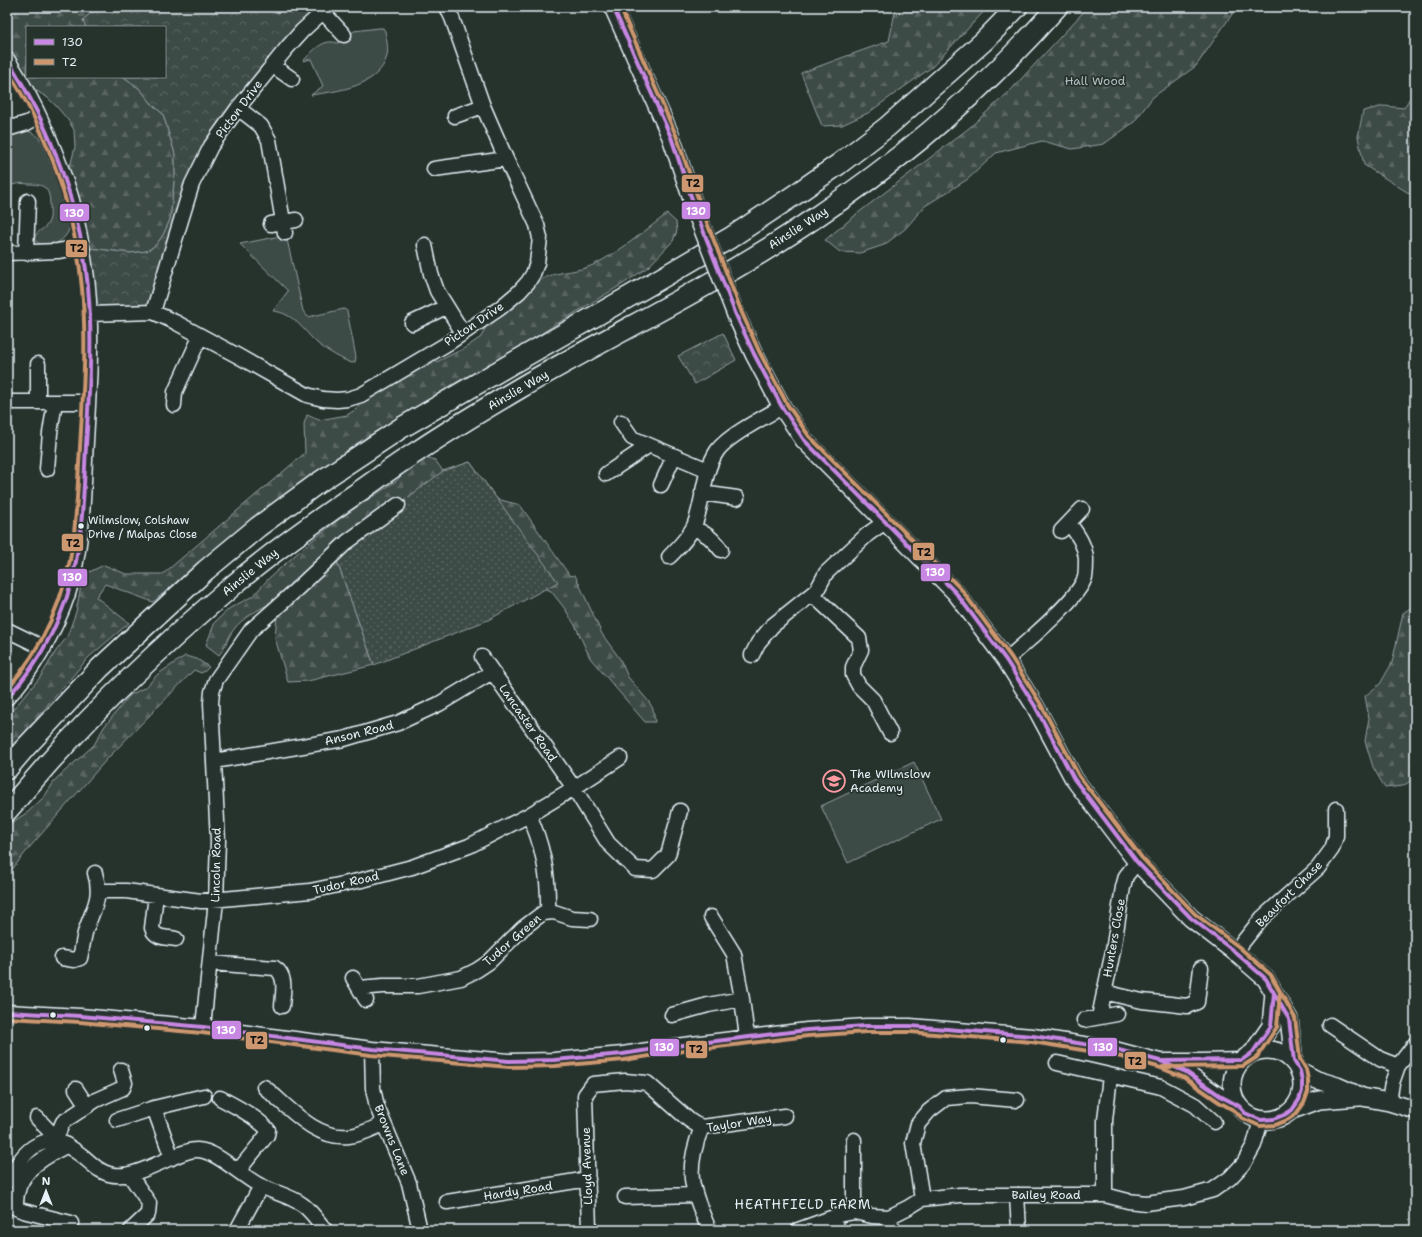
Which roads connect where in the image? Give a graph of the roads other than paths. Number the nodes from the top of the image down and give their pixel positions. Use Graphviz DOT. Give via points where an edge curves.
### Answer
graph roads {
  1 [pos="447,7"];
  2 [pos="613,7"];
  3 [pos="1017,7"];
  4 [pos="1057,7"];
  5 [pos="326,9"];
  6 [pos="342,33"];
  7 [pos="7,59"];
  8 [pos="272,65"];
  9 [pos="292,79"];
  10 [pos="483,106"];
  11 [pos="238,108"];
  12 [pos="39,116"];
  13 [pos="455,116"];
  14 [pos="7,129"];
  15 [pos="506,159"];
  16 [pos="439,169"];
  17 [pos="28,201"];
  18 [pos="284,225"];
  19 [pos="82,247"];
  20 [pos="427,252"];
  21 [pos="7,253"];
  22 [pos="26,253"];
  23 [pos="446,307"];
  24 [pos="153,312"];
  25 [pos="89,314"];
  26 [pos="412,323"];
  27 [pos="463,333"];
  28 [pos="200,337"];
  29 [pos="38,364"];
  30 [pos="7,402"];
  31 [pos="38,402"];
  32 [pos="55,402"];
  33 [pos="88,402"];
  34 [pos="174,405"];
  35 [pos="782,406"];
  36 [pos="621,422"];
  37 [pos="648,446"];
  38 [pos="674,456"];
  39 [pos="47,469"];
  40 [pos="708,470"];
  41 [pos="606,474"];
  42 [pos="661,485"];
  43 [pos="702,493"];
  44 [pos="737,498"];
  45 [pos="398,505"];
  46 [pos="1082,509"];
  47 [pos="885,522"];
  48 [pos="693,528"];
  49 [pos="721,550"];
  50 [pos="669,557"];
  51 [pos="812,594"];
  52 [pos="7,630"];
  53 [pos="44,648"];
  54 [pos="752,655"];
  55 [pos="482,657"];
  56 [pos="1006,660"];
  57 [pos="492,672"];
  58 [pos="7,698"];
  59 [pos="890,733"];
  60 [pos="620,758"];
  61 [pos="214,761"];
  62 [pos="7,769"];
  63 [pos="574,788"];
  64 [pos="1336,809"];
  65 [pos="7,811"];
  66 [pos="680,811"];
  67 [pos="529,815"];
  68 [pos="1137,862"];
  69 [pos="95,873"];
  70 [pos="99,891"];
  71 [pos="156,895"];
  72 [pos="216,900"];
  73 [pos="548,912"];
  74 [pos="711,917"];
  75 [pos="590,919"];
  76 [pos="176,939"];
  77 [pos="1235,952"];
  78 [pos="62,958"];
  79 [pos="210,963"];
  80 [pos="1200,968"];
  81 [pos="359,989"];
  82 [pos="1104,992"];
  83 [pos="1274,993"];
  84 [pos="742,999"];
  85 [pos="282,1006"];
  86 [pos="7,1012"];
  87 [pos="1117,1014"];
  88 [pos="672,1015"];
  89 [pos="1098,1017"];
  90 [pos="1084,1020"];
  91 [pos="1330,1025"];
  92 [pos="203,1027"];
  93 [pos="747,1037"];
  94 [pos="1415,1044"];
  95 [pos="372,1049"];
  96 [pos="1248,1056"];
  97 [pos="1160,1061"];
  98 [pos="1057,1063"];
  99 [pos="1297,1066"];
  100 [pos="1398,1066"];
  101 [pos="122,1070"];
  102 [pos="1110,1076"];
  103 [pos="264,1087"];
  104 [pos="76,1089"];
  105 [pos="204,1096"];
  106 [pos="1362,1097"];
  107 [pos="220,1098"];
  108 [pos="1017,1100"];
  109 [pos="1389,1102"];
  110 [pos="87,1106"];
  111 [pos="1239,1106"];
  112 [pos="154,1108"];
  113 [pos="1292,1110"];
  114 [pos="1415,1110"];
  115 [pos="786,1116"];
  116 [pos="37,1118"];
  117 [pos="117,1120"];
  118 [pos="1261,1120"];
  119 [pos="1214,1122"];
  120 [pos="383,1124"];
  121 [pos="702,1127"];
  122 [pos="854,1140"];
  123 [pos="61,1142"];
  124 [pos="172,1158"];
  125 [pos="12,1164"];
  126 [pos="238,1172"];
  127 [pos="129,1174"];
  128 [pos="588,1179"];
  129 [pos="7,1181"];
  130 [pos="261,1186"];
  131 [pos="695,1195"];
  132 [pos="1018,1195"];
  133 [pos="1105,1195"];
  134 [pos="625,1197"];
  135 [pos="922,1199"];
  136 [pos="447,1202"];
  137 [pos="854,1212"];
  138 [pos="71,1223"];
  139 [pos="835,1224"];
  140 [pos="891,1224"];
  141 [pos="131,1230"];
  142 [pos="237,1230"];
  143 [pos="325,1230"];
  144 [pos="420,1230"];
  145 [pos="589,1230"];
  146 [pos="709,1230"];
  147 [pos="798,1230"];
  148 [pos="1019,1230"];
  1 -- 10 [label="street, Picton Drive"];
  2 -- 35 [label="main road, bridge" via="671,137 736,316"];
  3 -- 62 [label="highway" via="979,46 893,122 802,190 730,238 401,428 318,483 258,527 206,570 100,668"];
  4 -- 65 [label="highway, Ainslie Way" via="1007,61 954,110 906,150 815,218 743,263 494,404 416,452 283,544 224,593 124,685 51,760"];
  5 -- 6 [label="street"];
  5 -- 8 [label="street, Picton Drive" via="302,30"];
  7 -- 12 [label="street" via="28,92"];
  8 -- 9 [label="street"];
  8 -- 11 [label="street, Picton Drive"];
  10 -- 13 [label="street"];
  10 -- 15 [label="street, Picton Drive"];
  11 -- 18 [label="street" via="260,126 269,140"];
  11 -- 24 [label="street, Picton Drive" via="212,146 192,184"];
  12 -- 14 [label="street"];
  12 -- 19 [label="street" via="72,198"];
  15 -- 16 [label="street"];
  15 -- 27 [label="street, Picton Drive" via="537,225 540,238 537,263 528,282 519,292"];
  17 -- 22 [label="street"];
  19 -- 22 [label="street"];
  19 -- 25 [label="street"];
  20 -- 23 [label="street" via="433,282"];
  21 -- 22 [label="street"];
  23 -- 26 [label="street"];
  23 -- 27 [label="street"];
  24 -- 25 [label="street, Picton Drive"];
  24 -- 28 [label="street, Picton Drive"];
  25 -- 33 [label="street"];
  27 -- 28 [label="street, Picton Drive" via="361,395 337,400 307,396"];
  28 -- 34 [label="street" via="175,392"];
  29 -- 31 [label="street"];
  30 -- 31 [label="street"];
  31 -- 32 [label="street"];
  32 -- 33 [label="street"];
  32 -- 39 [label="street"];
  33 -- 53 [label="street" via="81,535 68,594"];
  35 -- 40 [label="street" via="728,440 717,450"];
  35 -- 47 [label="main road" via="804,440"];
  36 -- 37 [label="street" via="632,438"];
  37 -- 38 [label="street"];
  37 -- 41 [label="street"];
  38 -- 40 [label="street"];
  38 -- 42 [label="street"];
  40 -- 43 [label="street"];
  43 -- 44 [label="street"];
  43 -- 48 [label="street"];
  45 -- 61 [label="street, Lincoln Road" via="347,542 251,630 216,680 212,692"];
  46 -- 56 [label="street" via="1065,527 1082,542 1086,559 1084,578 1076,593"];
  47 -- 51 [label="street" via="868,534 826,573"];
  47 -- 56 [label="main road" via="956,593"];
  48 -- 49 [label="street" via="713,539"];
  48 -- 50 [label="street"];
  51 -- 54 [label="street" via="772,626"];
  51 -- 59 [label="street" via="859,638 862,650 853,666 853,675 859,686 873,700"];
  52 -- 53 [label="street"];
  53 -- 58 [label="street"];
  55 -- 57 [label="street, Lancaster Road"];
  56 -- 68 [label="main road" via="1035,706 1074,779"];
  57 -- 61 [label="street, Anson Road" via="439,704 398,723 344,739"];
  57 -- 63 [label="street, Lancaster Road"];
  60 -- 63 [label="street, Tudor Road"];
  61 -- 72 [label="street, Lincoln Road" via="218,841"];
  63 -- 66 [label="street" via="608,843 635,869 653,870 668,855"];
  63 -- 67 [label="street, Tudor Road"];
  64 -- 77 [label="street, Beaufort Chase" via="1336,836 1332,849 1318,868 1262,918"];
  67 -- 72 [label="street, Tudor Road" via="469,846 412,867 310,892"];
  67 -- 73 [label="street, Tudor Green" via="538,836 546,870"];
  68 -- 77 [label="main road" via="1191,918"];
  68 -- 82 [label="street, Hunters Close" via="1126,876 1123,887"];
  69 -- 70 [label="street"];
  70 -- 71 [label="street, Tudor Road"];
  70 -- 78 [label="street" via="85,933 80,958"];
  71 -- 72 [label="street, Tudor Road" via="188,900"];
  71 -- 76 [label="street" via="152,928 154,933"];
  72 -- 79 [label="street, Lincoln Road"];
  73 -- 75 [label="street, Tudor Green"];
  73 -- 81 [label="street, Tudor Green" via="532,921 489,962 461,978 418,986"];
  74 -- 84 [label="street" via="734,954"];
  77 -- 83 [label="main road" via="1266,979"];
  79 -- 85 [label="street" via="275,968 283,977"];
  79 -- 92 [label="street, Lincoln Road"];
  80 -- 82 [label="street" via="1197,1002 1187,1006 1142,1001"];
  82 -- 89 [label="street, Hunters Close"];
  83 -- 96 [label="main road" via="1271,1026"];
  83 -- 99 [label="main road" via="1289,1019"];
  84 -- 88 [label="street" via="708,1004"];
  84 -- 93 [label="street"];
  86 -- 92 [label="street"];
  87 -- 89 [label="street"];
  89 -- 90 [label="street"];
  91 -- 100 [label="street" via="1380,1059"];
  92 -- 95 [label="street"];
  93 -- 95 [label="street" via="623,1054 554,1060 508,1061"];
  93 -- 97 [label="street" via="866,1026 910,1026 1033,1036 1115,1049"];
  94 -- 100 [label="street"];
  95 -- 120 [label="street, Browns Lane" via="373,1088"];
  96 -- 97 [label="street" via="1201,1062"];
  96 -- 99 [label="main road" via="1262,1050 1277,1051 1285,1054"];
  96 -- 111 [label="main road" via="1236,1068 1232,1080 1234,1098"];
  97 -- 111 [label="street" via="1186,1072"];
  98 -- 102 [label="street"];
  99 -- 106 [label="main road" via="1317,1080"];
  99 -- 113 [label="main road" via="1302,1091"];
  100 -- 109 [label="street"];
  101 -- 110 [label="street" via="125,1083 123,1088"];
  102 -- 119 [label="street" via="1162,1087 1195,1105"];
  102 -- 133 [label="street" via="1105,1120"];
  103 -- 120 [label="street" via="312,1127 335,1136 360,1134"];
  104 -- 110 [label="street"];
  105 -- 112 [label="street"];
  106 -- 109 [label="main road"];
  106 -- 113 [label="main road" via="1319,1100"];
  107 -- 126 [label="street" via="242,1110 268,1130 267,1135"];
  108 -- 135 [label="street" via="970,1096 946,1098 929,1112 918,1124 913,1143"];
  109 -- 114 [label="main road"];
  110 -- 123 [label="street" via="63,1122"];
  111 -- 118 [label="main road" via="1249,1115"];
  112 -- 117 [label="street"];
  112 -- 124 [label="street"];
  113 -- 118 [label="main road" via="1274,1119"];
  115 -- 121 [label="street, Taylor Way"];
  116 -- 123 [label="street"];
  118 -- 133 [label="street, Bailey Road" via="1254,1145 1244,1162 1230,1178 1213,1190 1184,1198 1146,1203"];
  120 -- 144 [label="street, Browns Lane" via="409,1183"];
  121 -- 128 [label="street, Lloyd Avenue" via="689,1120 647,1083 593,1084 585,1095"];
  121 -- 131 [label="street, Taylor Way" via="697,1139 692,1178"];
  122 -- 137 [label="street"];
  123 -- 125 [label="street" via="41,1143"];
  123 -- 127 [label="street" via="102,1172 111,1175"];
  123 -- 138 [label="street" via="31,1167 16,1198 16,1208"];
  124 -- 126 [label="street" via="197,1150 204,1151"];
  124 -- 127 [label="street"];
  125 -- 129 [label="street"];
  126 -- 130 [label="street"];
  127 -- 141 [label="street" via="149,1202 148,1214"];
  128 -- 136 [label="street, Hardy Road"];
  128 -- 145 [label="street, Lloyd Avenue"];
  130 -- 142 [label="street"];
  130 -- 143 [label="street" via="302,1204"];
  131 -- 134 [label="street"];
  131 -- 146 [label="street, Taylor Way"];
  132 -- 133 [label="street, Bailey Road"];
  132 -- 135 [label="street, Bailey Road" via="960,1195"];
  132 -- 148 [label="street"];
  135 -- 140 [label="street, Bailey Road"];
  137 -- 139 [label="street, Bailey Road"];
  137 -- 140 [label="street, Bailey Road"];
  139 -- 147 [label="street, Bailey Road"];
}
